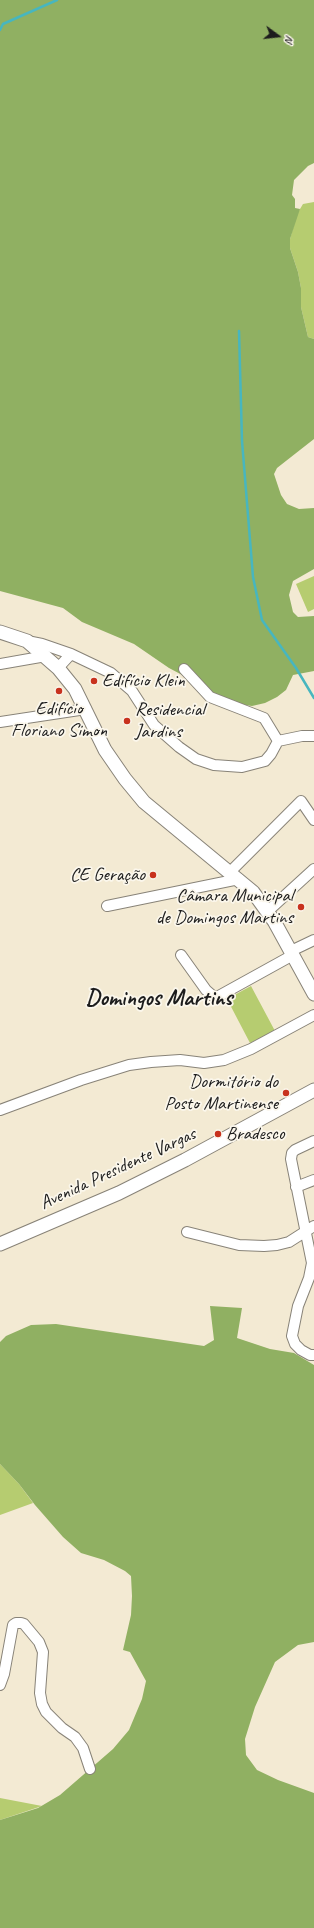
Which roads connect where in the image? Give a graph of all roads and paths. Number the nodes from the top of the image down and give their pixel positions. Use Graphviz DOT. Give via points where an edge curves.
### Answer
graph roads {
  1 [pos="0,632"];
  2 [pos="27,640"];
  3 [pos="71,654"];
  4 [pos="46,656"];
  5 [pos="0,664"];
  6 [pos="58,668"];
  7 [pos="184,669"];
  8 [pos="86,709"];
  9 [pos="0,722"];
  10 [pos="314,736"];
  11 [pos="278,741"];
  12 [pos="314,820"];
  13 [pos="314,869"];
  14 [pos="234,876"];
  15 [pos="107,906"];
  16 [pos="268,911"];
  17 [pos="314,940"];
  18 [pos="292,953"];
  19 [pos="181,955"];
  20 [pos="314,994"];
  21 [pos="314,1015"];
  22 [pos="314,1090"];
  23 [pos="0,1110"];
  24 [pos="314,1141"];
  25 [pos="314,1180"];
  26 [pos="296,1187"];
  27 [pos="310,1229"];
  28 [pos="187,1232"];
  29 [pos="0,1244"];
  30 [pos="314,1355"];
  31 [pos="0,1685"];
  32 [pos="90,1769"];
  1 -- 2 [label="main road"];
  2 -- 3 [label="street"];
  2 -- 4 [label="main road"];
  3 -- 6 [label="street"];
  3 -- 11 [label="street" via="123,683 132,691 154,725 196,759 214,765 242,767 265,761"];
  4 -- 5 [label="street"];
  4 -- 6 [label="main road"];
  6 -- 8 [label="main road" via="75,689"];
  7 -- 11 [label="street" via="210,697 264,718"];
  8 -- 9 [label="street"];
  8 -- 14 [label="main road" via="105,750 144,802"];
  10 -- 11 [label="street"];
  12 -- 14 [label="street" via="301,801"];
  13 -- 16 [label="street"];
  14 -- 15 [label="street"];
  14 -- 16 [label="main road" via="253,892"];
  16 -- 18 [label="main road"];
  17 -- 18 [label="street"];
  18 -- 19 [label="street" via="216,997 206,990"];
  18 -- 20 [label="main road"];
  21 -- 23 [label="street" via="251,1049 224,1060 204,1063 180,1060 129,1065"];
  22 -- 29 [label="main road, Avenida Presidente Vargas" via="119,1193"];
  24 -- 26 [label="street" via="292,1153"];
  25 -- 26 [label="street"];
  26 -- 27 [label="street"];
  27 -- 28 [label="street" via="289,1242 264,1246 238,1245"];
  27 -- 30 [label="street" via="311,1271 298,1306 292,1336 301,1350"];
  31 -- 32 [label="street" via="13,1625 24,1624 39,1642 43,1652 40,1693 42,1704 46,1712 62,1728 76,1737 83,1748"];
}
